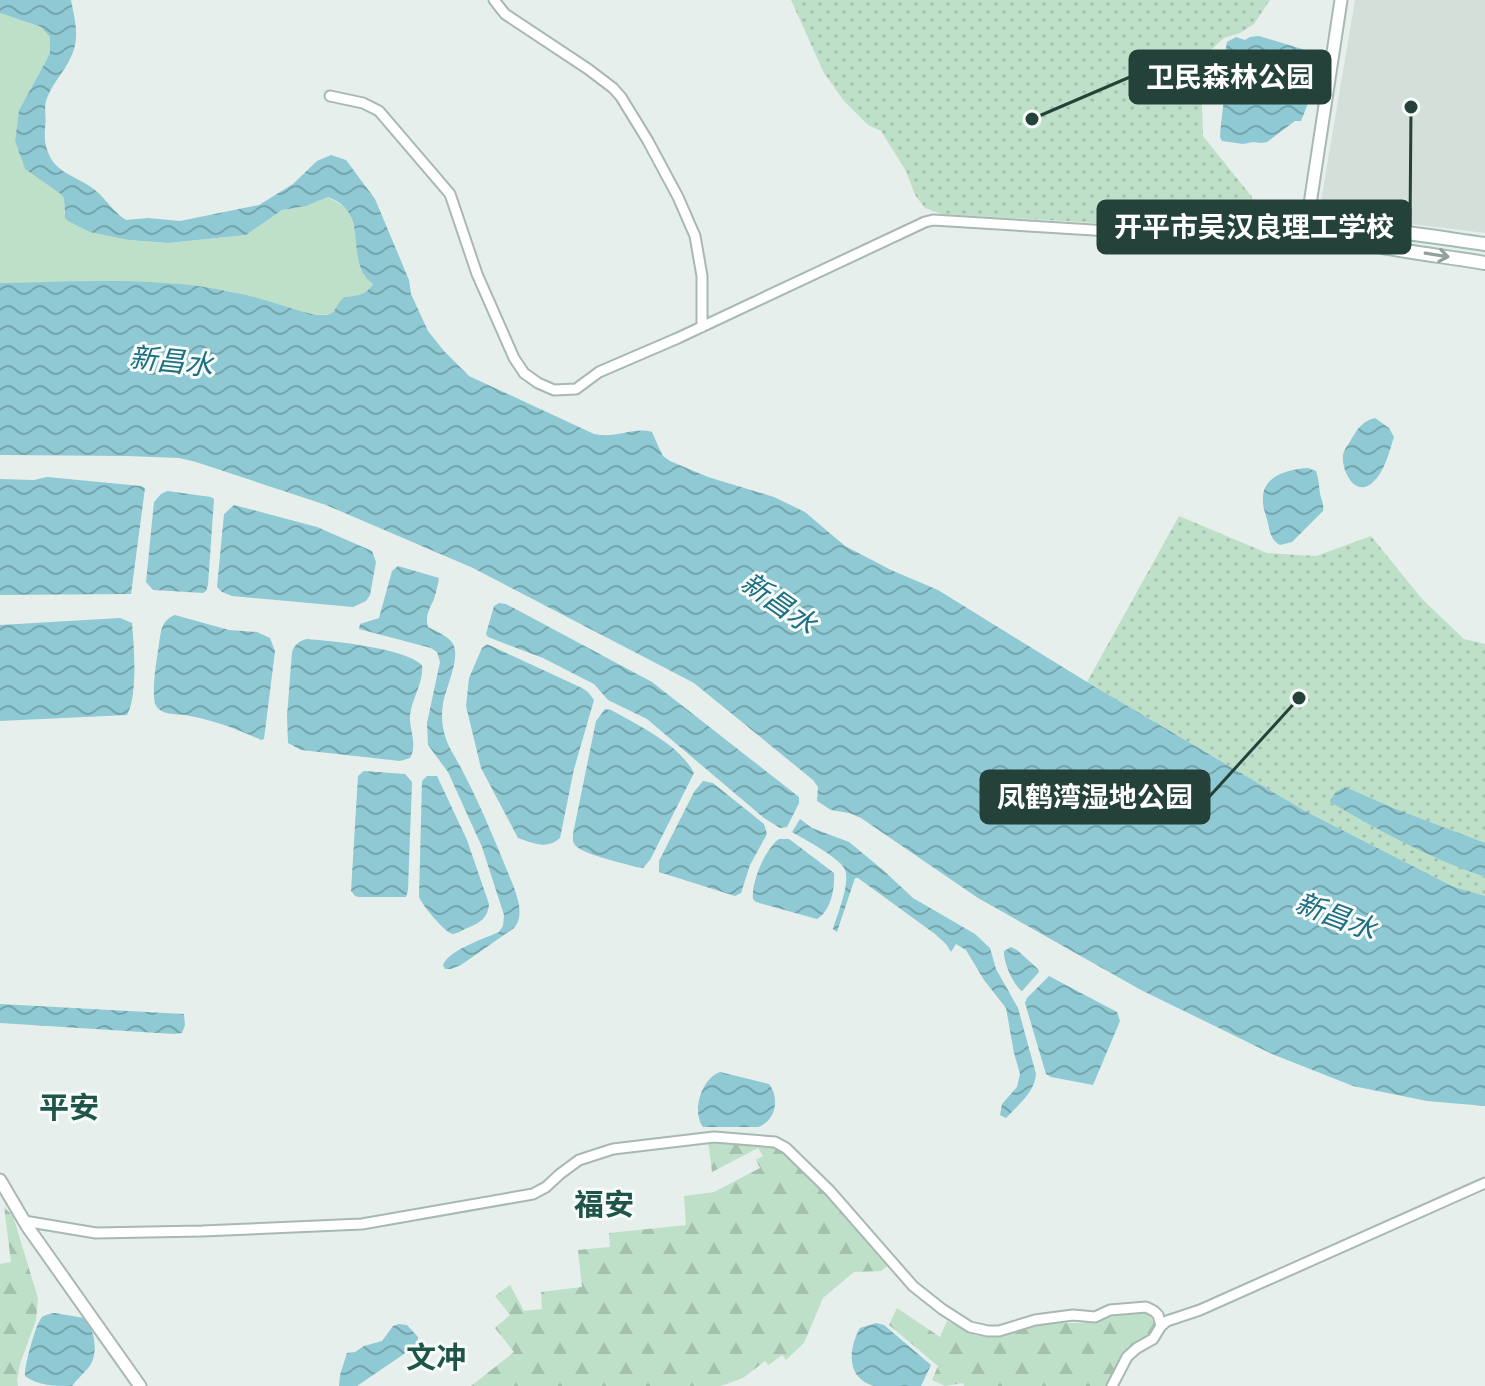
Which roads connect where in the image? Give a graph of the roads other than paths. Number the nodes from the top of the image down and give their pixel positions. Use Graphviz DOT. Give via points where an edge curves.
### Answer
graph roads {
  1 [pos="494,0"];
  2 [pos="1341,0"];
  3 [pos="330,96"];
  4 [pos="1307,224"];
  5 [pos="1485,244"];
  6 [pos="1485,263"];
  7 [pos="702,327"];
  8 [pos="0,1180"];
  9 [pos="1485,1183"];
  10 [pos="24,1221"];
  11 [pos="1161,1326"];
  12 [pos="140,1386"];
  13 [pos="1112,1386"];
  1 -- 7 [label="street" via="505,14 621,97 695,236"];
  2 -- 4 [label="street"];
  3 -- 7 [label="street" via="379,111 450,194 514,358 538,383 554,390 576,389 599,372"];
  4 -- 5 [label="main road"];
  4 -- 6 [label="main road, one-way" via="1390,248"];
  4 -- 7 [label="street" via="1158,234 933,220"];
  8 -- 10 [label="street"];
  9 -- 11 [label="street"];
  10 -- 11 [label="street" via="96,1233 362,1224 533,1194 579,1160 613,1149 714,1137 775,1142 830,1191 913,1286 970,1327 999,1331 1035,1320 1146,1307 1158,1315"];
  10 -- 12 [label="street"];
  11 -- 13 [label="street" via="1153,1339 1127,1357"];
}
